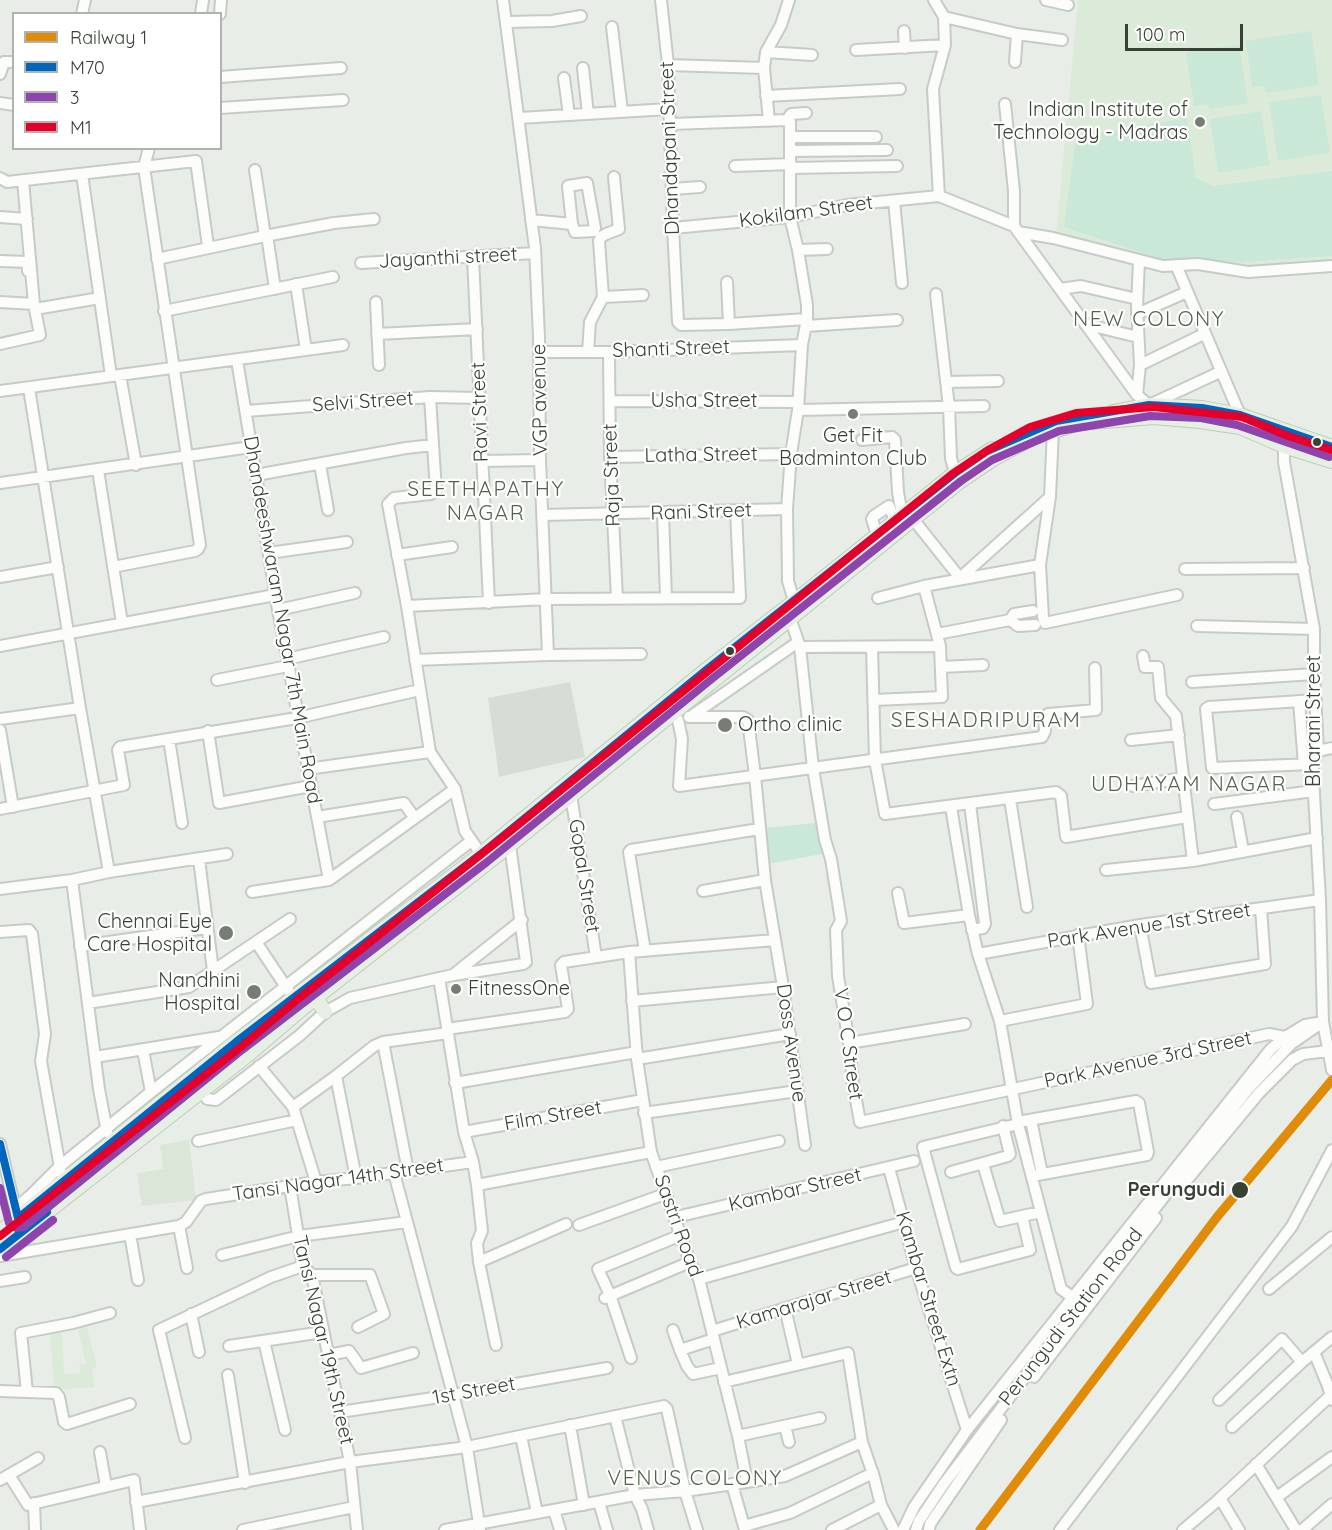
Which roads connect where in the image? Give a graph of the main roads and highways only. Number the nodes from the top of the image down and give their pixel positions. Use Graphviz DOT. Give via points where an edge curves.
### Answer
graph roads {
  1 [pos="1332,447"];
  2 [pos="1332,461"];
  3 [pos="958,477"];
  4 [pos="903,518"];
  5 [pos="685,695"];
  6 [pos="308,986"];
  7 [pos="316,998"];
  8 [pos="326,1012"];
  9 [pos="289,1020"];
  10 [pos="255,1024"];
  11 [pos="0,1232"];
  12 [pos="0,1242"];
  13 [pos="0,1249"];
  1 -- 3 [label="main road" via="1240,415 1149,405 1056,421 987,451"];
  2 -- 3 [label="main road" via="1240,427 1154,417 1079,423 1053,430"];
  3 -- 4 [label="main road"];
  4 -- 5 [label="main road" via="794,601"];
  4 -- 5 [label="main road" via="790,618"];
  5 -- 6 [label="main road"];
  5 -- 7 [label="main road" via="679,718 571,795"];
  6 -- 7 [label="main road"];
  6 -- 10 [label="main road" via="289,992"];
  7 -- 8 [label="main road"];
  7 -- 9 [label="main road"];
  9 -- 10 [label="main road"];
  9 -- 13 [label="main road"];
  10 -- 11 [label="main road" via="63,1182 16,1213"];
  10 -- 12 [label="main road"];
}
